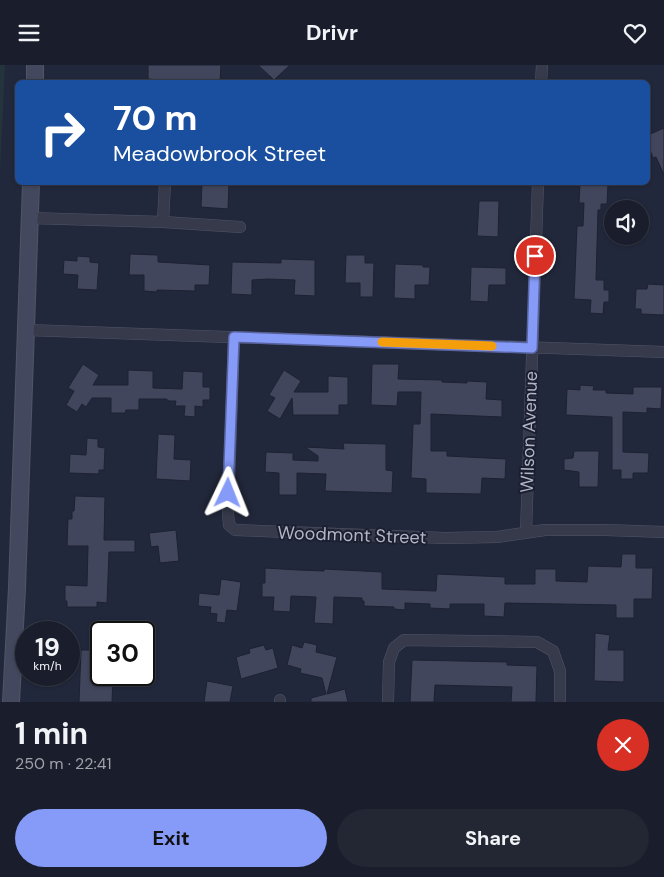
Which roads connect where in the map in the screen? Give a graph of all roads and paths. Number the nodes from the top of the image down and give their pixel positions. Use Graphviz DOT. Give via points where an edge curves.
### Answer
graph roads {
  1 [pos="35,65"];
  2 [pos="542,65"];
  3 [pos="35,80"];
  4 [pos="541,80"];
  5 [pos="31,185"];
  6 [pos="165,185"];
  7 [pos="538,185"];
  8 [pos="30,218"];
  9 [pos="163,222"];
  10 [pos="240,227"];
  11 [pos="27,330"];
  12 [pos="234,337"];
  13 [pos="532,348"];
  14 [pos="664,352"];
  15 [pos="526,532"];
  16 [pos="664,533"];
  17 [pos="11,702"];
  18 [pos="388,702"];
  19 [pos="560,702"];
  1 -- 3 [label="main road"];
  2 -- 4 [label="street"];
  5 -- 8 [label="main road"];
  6 -- 9 [label="street"];
  7 -- 13 [label="street, Wilson Avenue"];
  8 -- 9 [label="street"];
  8 -- 11 [label="main road"];
  9 -- 10 [label="street"];
  11 -- 12 [label="street"];
  11 -- 17 [label="main road"];
  12 -- 13 [label="street"];
  12 -- 15 [label="street, Woodmont Street" via="228,513 231,528 240,531 445,538 496,537"];
  13 -- 14 [label="street"];
  13 -- 15 [label="street, Wilson Avenue"];
  15 -- 16 [label="street, Woodmont Street" via="606,530"];
  18 -- 19 [label="street" via="389,662 394,648 404,640 537,642 553,651 560,671"];
}
